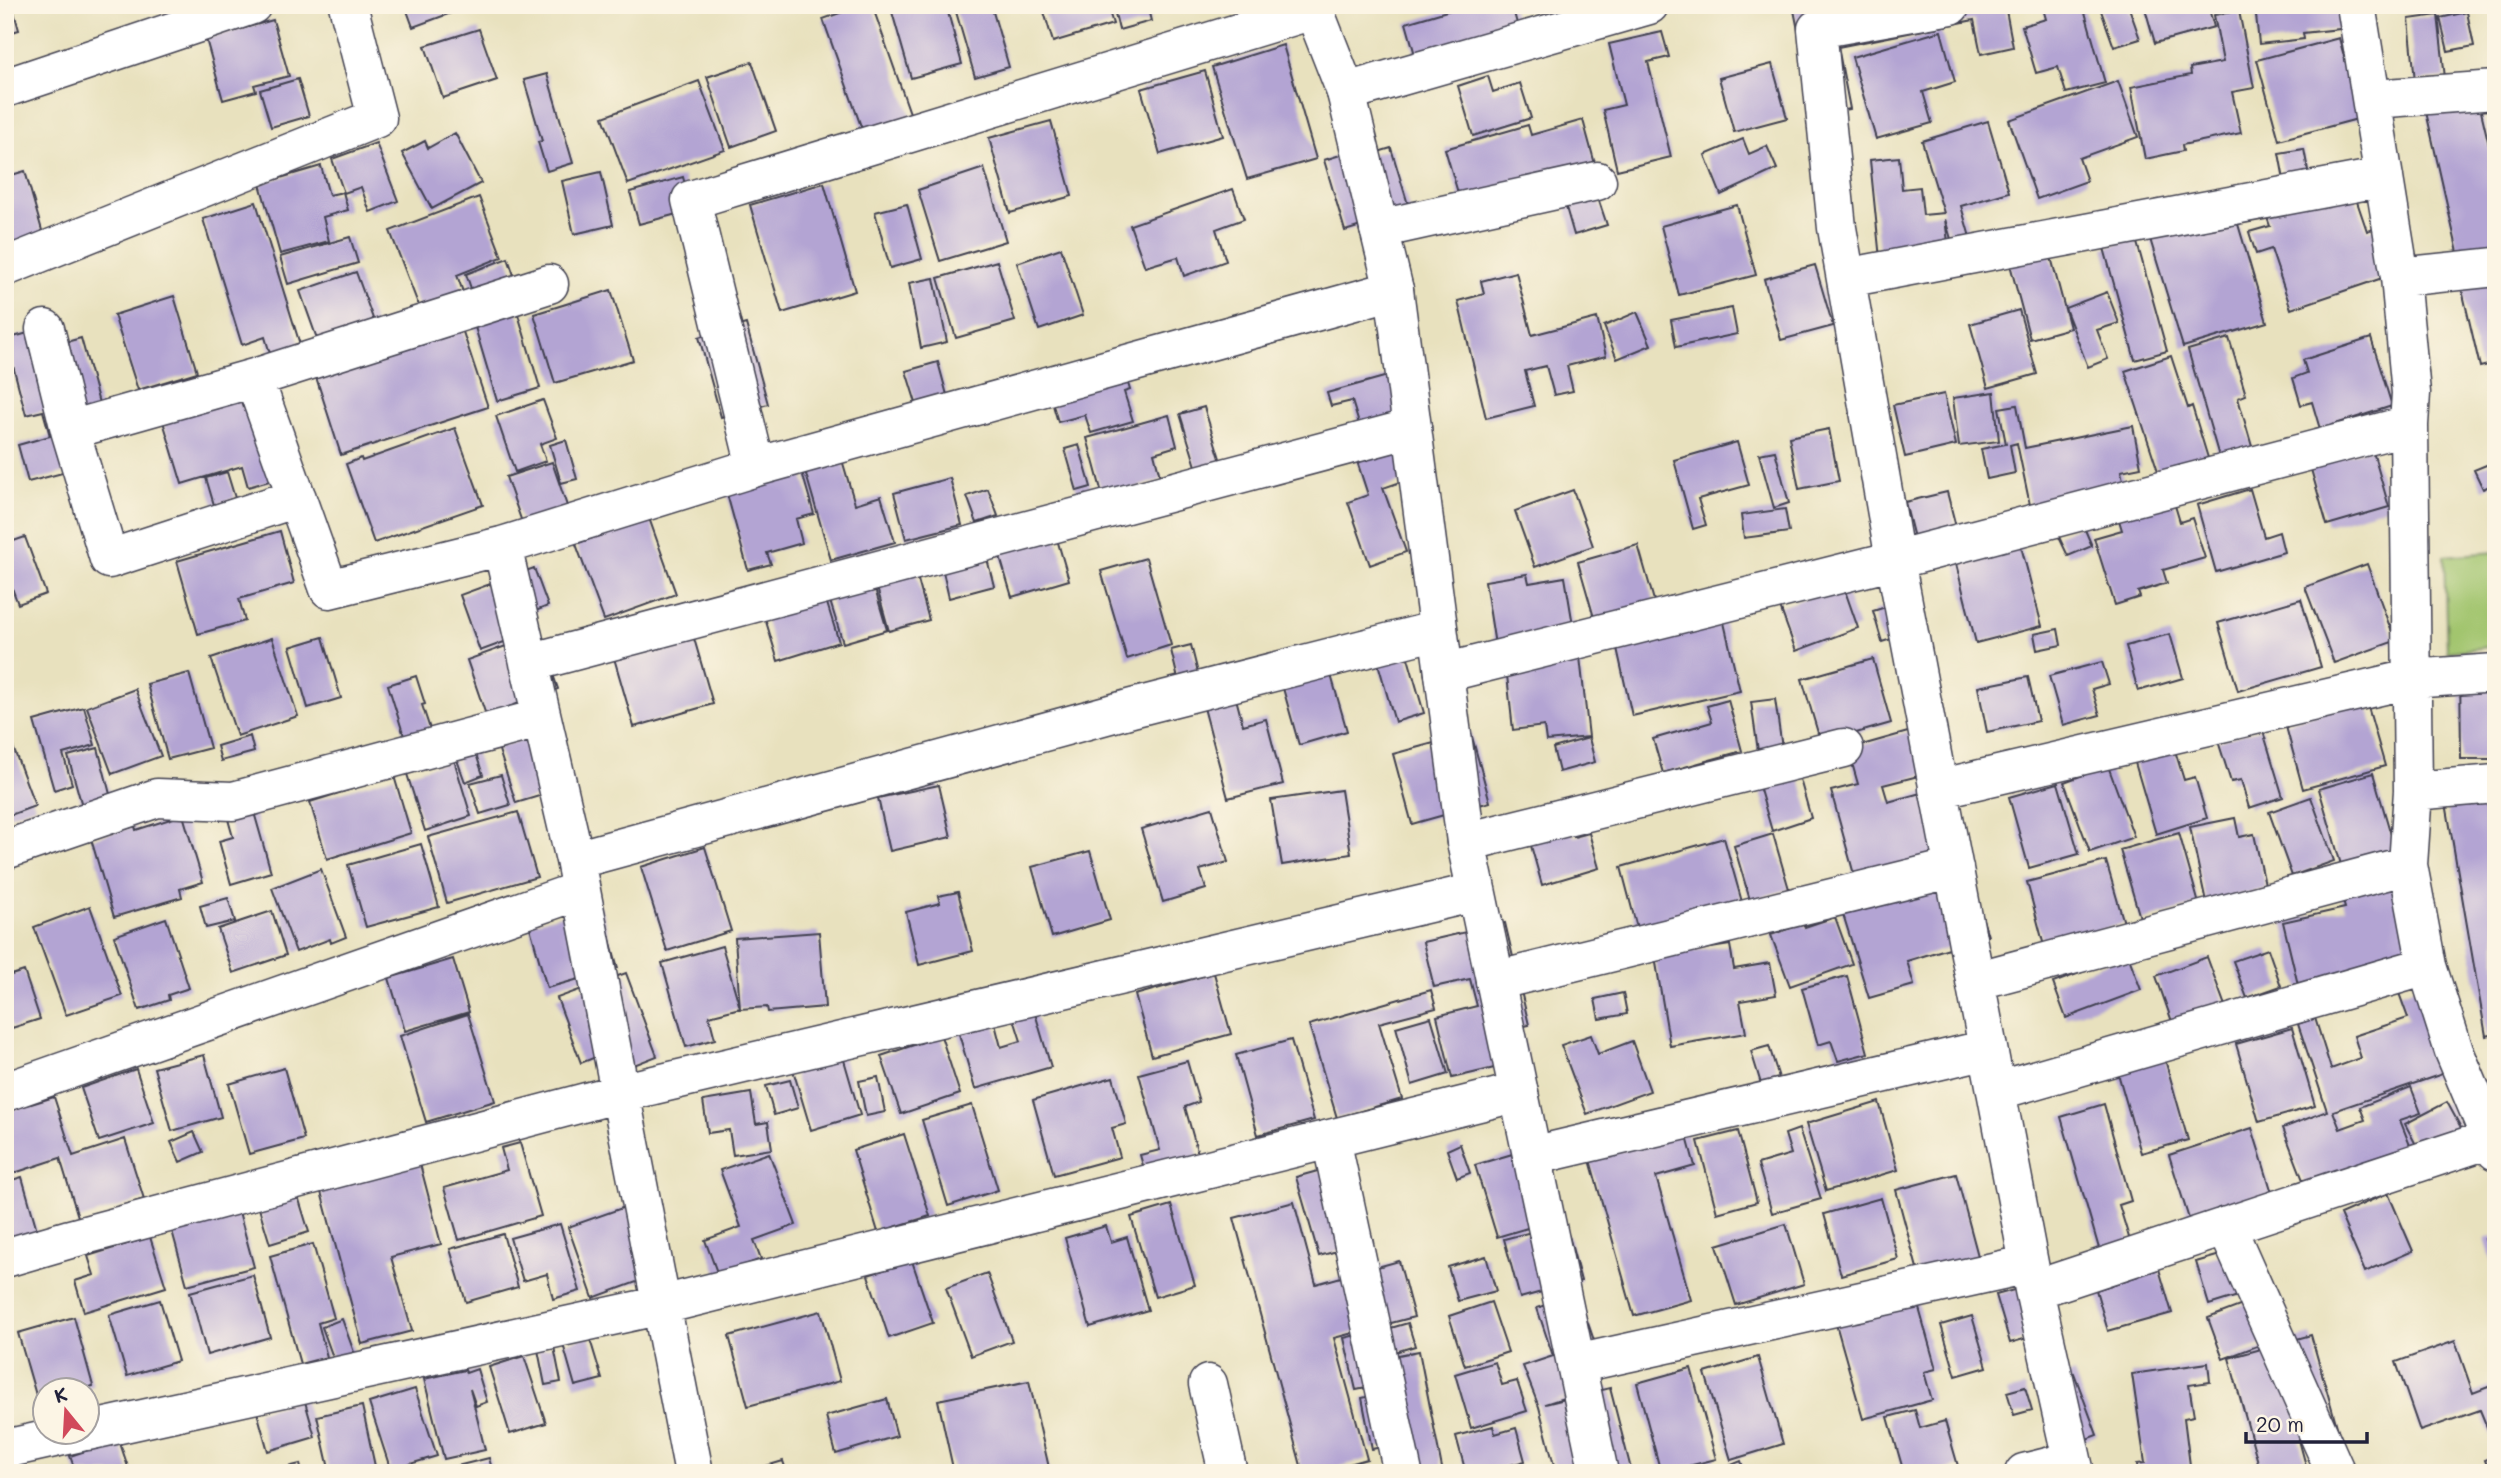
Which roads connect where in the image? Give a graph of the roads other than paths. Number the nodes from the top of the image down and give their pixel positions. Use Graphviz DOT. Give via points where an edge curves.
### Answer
graph roads {
  1 [pos="252,5"];
  2 [pos="348,5"];
  3 [pos="1648,5"];
  4 [pos="1951,5"];
  5 [pos="2356,5"];
  6 [pos="1312,8"];
  7 [pos="5,88"];
  8 [pos="2496,90"];
  9 [pos="1346,92"];
  10 [pos="2373,99"];
  11 [pos="2384,177"];
  12 [pos="1598,181"];
  13 [pos="1379,229"];
  14 [pos="5,267"];
  15 [pos="2496,267"];
  16 [pos="2400,276"];
  17 [pos="1846,278"];
  18 [pos="549,284"];
  19 [pos="1394,290"];
  20 [pos="46,328"];
  21 [pos="254,378"];
  22 [pos="2409,425"];
  23 [pos="1412,428"];
  24 [pos="71,430"];
  25 [pos="756,467"];
  26 [pos="297,498"];
  27 [pos="502,546"];
  28 [pos="1895,560"];
  29 [pos="1438,630"];
  30 [pos="529,663"];
  31 [pos="1444,673"];
  32 [pos="2496,673"];
  33 [pos="2410,679"];
  34 [pos="542,718"];
  35 [pos="1844,748"];
  36 [pos="2496,784"];
  37 [pos="1938,789"];
  38 [pos="2413,791"];
  39 [pos="1466,842"];
  40 [pos="5,850"];
  41 [pos="2408,865"];
  42 [pos="1954,868"];
  43 [pos="578,875"];
  44 [pos="1476,892"];
  45 [pos="2427,966"];
  46 [pos="1495,981"];
  47 [pos="1975,981"];
  48 [pos="1988,1049"];
  49 [pos="1996,1091"];
  50 [pos="5,1092"];
  51 [pos="1519,1092"];
  52 [pos="620,1093"];
  53 [pos="1331,1139"];
  54 [pos="2493,1145"];
  55 [pos="1532,1156"];
  56 [pos="2226,1226"];
  57 [pos="5,1258"];
  58 [pos="2032,1277"];
  59 [pos="662,1305"];
  60 [pos="1576,1364"];
  61 [pos="1208,1384"];
  62 [pos="102,1428"];
  63 [pos="32,1443"];
  64 [pos="5,1449"];
  65 [pos="2074,1467"];
  66 [pos="694,1473"];
  67 [pos="1228,1473"];
  68 [pos="1403,1473"];
  69 [pos="1599,1473"];
  70 [pos="2024,1473"];
  71 [pos="2336,1473"];
  1 -- 7 [label="street"];
  2 -- 14 [label="street" via="377,118"];
  3 -- 9 [label="street"];
  4 -- 17 [label="street" via="1817,29"];
  5 -- 10 [label="street"];
  6 -- 9 [label="street"];
  6 -- 25 [label="street" via="691,200"];
  8 -- 10 [label="street"];
  9 -- 13 [label="street"];
  10 -- 11 [label="street"];
  11 -- 16 [label="street"];
  11 -- 17 [label="street"];
  12 -- 13 [label="street"];
  13 -- 19 [label="street"];
  15 -- 16 [label="street"];
  16 -- 22 [label="street" via="2411,393"];
  17 -- 28 [label="street"];
  18 -- 21 [label="street"];
  19 -- 23 [label="street"];
  19 -- 25 [label="street"];
  20 -- 24 [label="street"];
  21 -- 24 [label="street"];
  21 -- 26 [label="street"];
  22 -- 28 [label="street"];
  22 -- 33 [label="street"];
  23 -- 29 [label="street"];
  23 -- 30 [label="street"];
  24 -- 26 [label="street" via="109,559"];
  25 -- 27 [label="street"];
  26 -- 27 [label="street" via="329,589"];
  27 -- 30 [label="street"];
  28 -- 31 [label="street"];
  28 -- 37 [label="street"];
  29 -- 31 [label="street"];
  29 -- 43 [label="street" via="1132,708"];
  30 -- 34 [label="street"];
  31 -- 39 [label="street"];
  32 -- 33 [label="street"];
  33 -- 37 [label="street"];
  33 -- 38 [label="street"];
  34 -- 40 [label="street" via="233,801 157,798"];
  34 -- 43 [label="street"];
  35 -- 39 [label="street"];
  36 -- 38 [label="street"];
  37 -- 42 [label="street"];
  38 -- 41 [label="street"];
  39 -- 44 [label="street"];
  41 -- 45 [label="street"];
  41 -- 47 [label="street"];
  42 -- 46 [label="street"];
  42 -- 47 [label="street"];
  43 -- 50 [label="street"];
  43 -- 52 [label="street"];
  44 -- 46 [label="street"];
  44 -- 52 [label="street"];
  45 -- 49 [label="street"];
  45 -- 54 [label="street" via="2454,1051"];
  46 -- 51 [label="street"];
  47 -- 48 [label="street"];
  48 -- 49 [label="street"];
  48 -- 55 [label="street"];
  49 -- 58 [label="street"];
  51 -- 53 [label="street"];
  51 -- 55 [label="street"];
  52 -- 57 [label="street"];
  52 -- 59 [label="street"];
  53 -- 59 [label="street"];
  53 -- 68 [label="street"];
  54 -- 56 [label="street"];
  55 -- 60 [label="street"];
  56 -- 58 [label="street"];
  56 -- 71 [label="street"];
  58 -- 60 [label="street"];
  58 -- 65 [label="street"];
  59 -- 62 [label="street"];
  59 -- 66 [label="street"];
  60 -- 69 [label="street"];
  61 -- 67 [label="street"];
  63 -- 64 [label="street"];
  65 -- 70 [label="street"];
}
